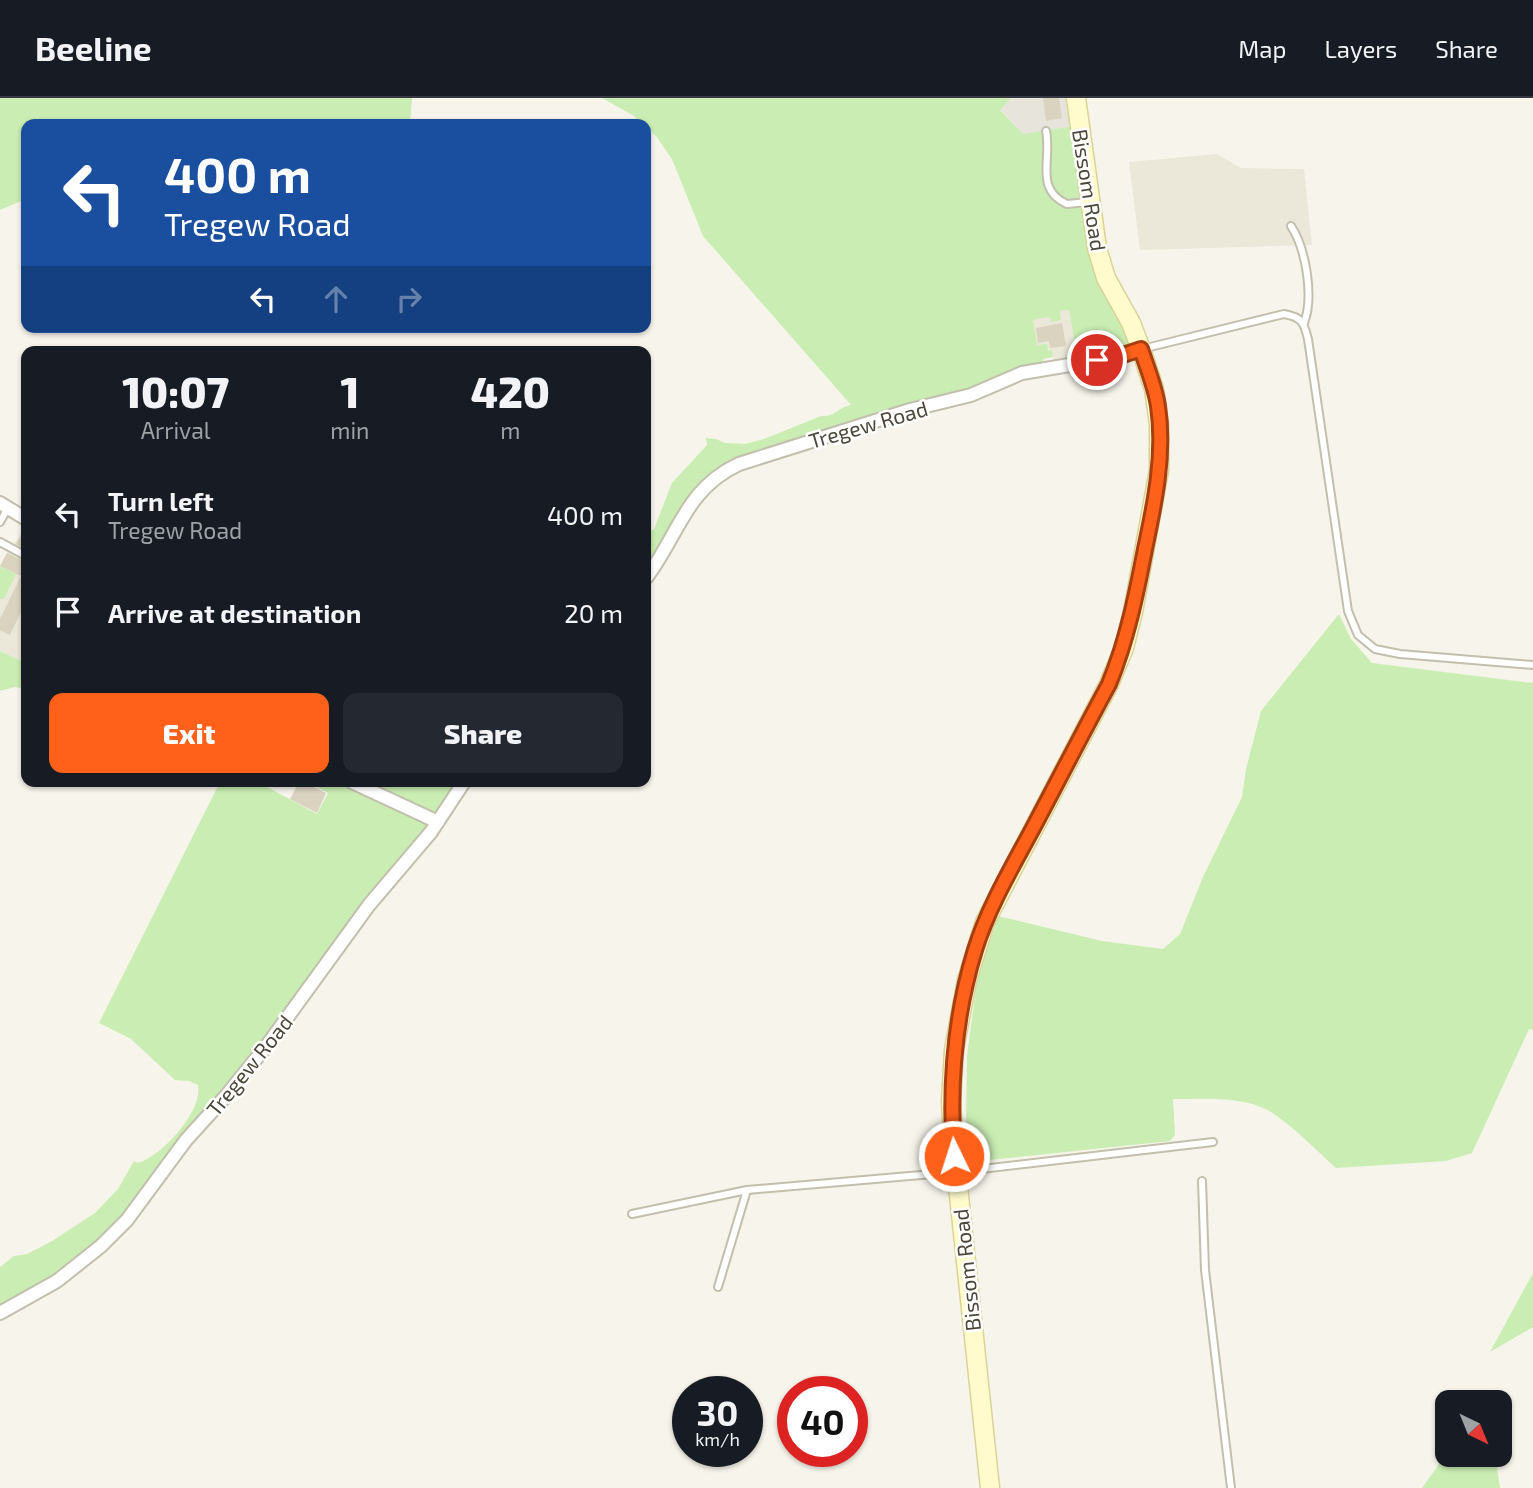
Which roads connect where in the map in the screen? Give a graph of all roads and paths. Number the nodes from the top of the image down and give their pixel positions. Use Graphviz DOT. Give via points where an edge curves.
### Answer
graph roads {
  1 [pos="1076,98"];
  2 [pos="1046,131"];
  3 [pos="1090,201"];
  4 [pos="1291,226"];
  5 [pos="1304,323"];
  6 [pos="1141,349"];
  7 [pos="4,505"];
  8 [pos="21,516"];
  9 [pos="0,522"];
  10 [pos="0,542"];
  11 [pos="21,553"];
  12 [pos="651,570"];
  13 [pos="1533,665"];
  14 [pos="363,787"];
  15 [pos="461,787"];
  16 [pos="438,822"];
  17 [pos="1213,1142"];
  18 [pos="956,1172"];
  19 [pos="1202,1181"];
  20 [pos="747,1190"];
  21 [pos="632,1214"];
  22 [pos="718,1287"];
  23 [pos="0,1313"];
  24 [pos="990,1488"];
  25 [pos="1231,1488"];
  1 -- 3 [label="street, Bissom Road"];
  2 -- 3 [label="lane" via="1049,190 1067,204"];
  3 -- 6 [label="street, Bissom Road" via="1106,278"];
  4 -- 5 [label="lane" via="1298,236 1310,292"];
  5 -- 6 [label="lane" via="1284,314"];
  5 -- 13 [label="lane" via="1348,611 1358,635 1375,649 1400,654"];
  6 -- 12 [label="street, Tregew Road" via="1022,373 971,395 739,464 710,481 697,495"];
  6 -- 18 [label="street, Bissom Road" via="1154,389 1160,448 1133,612 1109,684 998,893 976,949 952,1062"];
  7 -- 8 [label="street"];
  7 -- 9 [label="lane"];
  10 -- 11 [label="lane"];
  14 -- 16 [label="street"];
  15 -- 16 [label="street, Tregew Road"];
  16 -- 23 [label="street, Tregew Road" via="127,1220 70,1271"];
  17 -- 18 [label="lane"];
  18 -- 20 [label="lane"];
  18 -- 24 [label="street, Bissom Road"];
  19 -- 25 [label="lane" via="1205,1270"];
  20 -- 21 [label="lane"];
  20 -- 22 [label="lane"];
}
